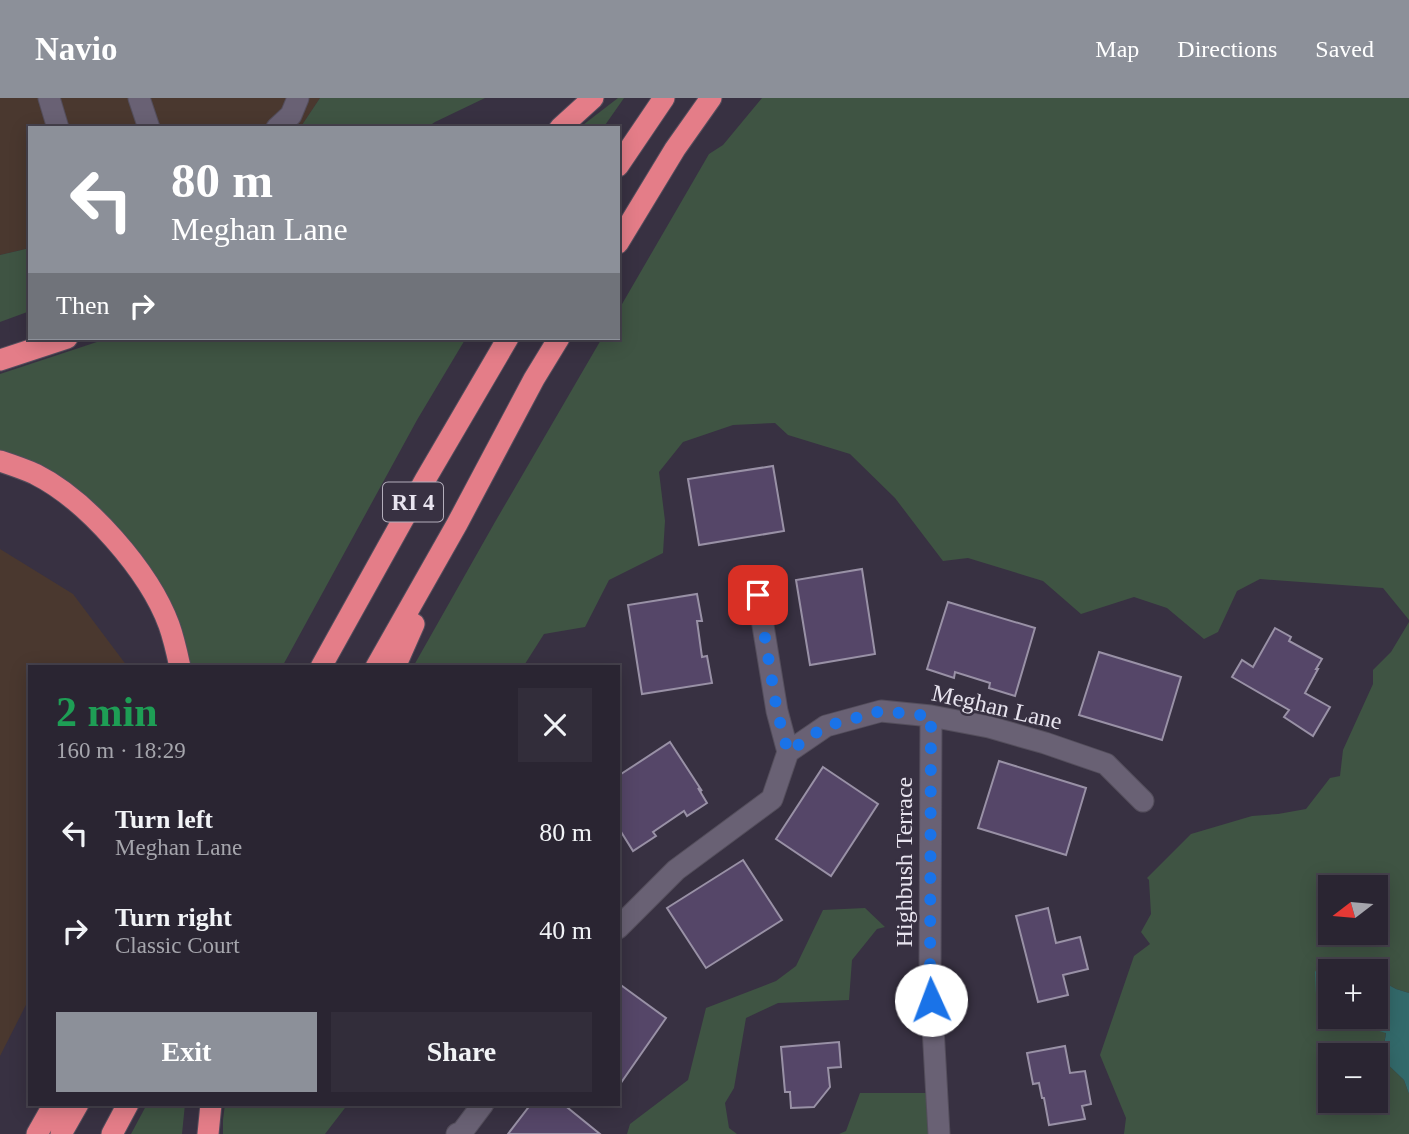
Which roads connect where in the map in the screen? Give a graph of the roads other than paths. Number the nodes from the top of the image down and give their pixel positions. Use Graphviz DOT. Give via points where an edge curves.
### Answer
graph roads {
  1 [pos="49,98"];
  2 [pos="139,98"];
  3 [pos="299,98"];
  4 [pos="593,98"];
  5 [pos="664,98"];
  6 [pos="711,98"];
  7 [pos="57,126"];
  8 [pos="148,126"];
  9 [pos="279,126"];
  10 [pos="562,126"];
  11 [pos="620,163"];
  12 [pos="620,240"];
  13 [pos="61,340"];
  14 [pos="507,340"];
  15 [pos="558,340"];
  16 [pos="0,360"];
  17 [pos="0,461"];
  18 [pos="457,524"];
  19 [pos="758,595"];
  20 [pos="179,665"];
  21 [pos="322,665"];
  22 [pos="377,665"];
  23 [pos="396,665"];
  24 [pos="931,716"];
  25 [pos="788,752"];
  26 [pos="1143,802"];
  27 [pos="620,926"];
  28 [pos="53,1106"];
  29 [pos="77,1106"];
  30 [pos="127,1106"];
  31 [pos="211,1106"];
  32 [pos="482,1106"];
  33 [pos="37,1134"];
  34 [pos="61,1134"];
  35 [pos="112,1134"];
  36 [pos="208,1134"];
  37 [pos="457,1134"];
  38 [pos="939,1134"];
  1 -- 7 [label="street"];
  2 -- 8 [label="street"];
  3 -- 9 [label="street"];
  4 -- 10 [label="highway"];
  5 -- 11 [label="highway"];
  6 -- 12 [label="highway"];
  13 -- 16 [label="highway"];
  14 -- 21 [label="highway, RI 4"];
  15 -- 18 [label="highway, RI 4"];
  17 -- 20 [label="highway" via="36,474 101,524 150,588 168,624"];
  18 -- 22 [label="highway, RI 4"];
  18 -- 23 [label="highway"];
  19 -- 25 [label="street"];
  24 -- 25 [label="street, Meghan Lane" via="881,711 826,726"];
  24 -- 26 [label="street, Meghan Lane" via="1012,733 1106,764"];
  24 -- 38 [label="street, Highbush Terrace" via="930,974"];
  25 -- 27 [label="street" via="772,799 676,870"];
  28 -- 33 [label="highway"];
  29 -- 34 [label="highway"];
  30 -- 35 [label="highway"];
  31 -- 36 [label="highway"];
  32 -- 37 [label="street"];
}
